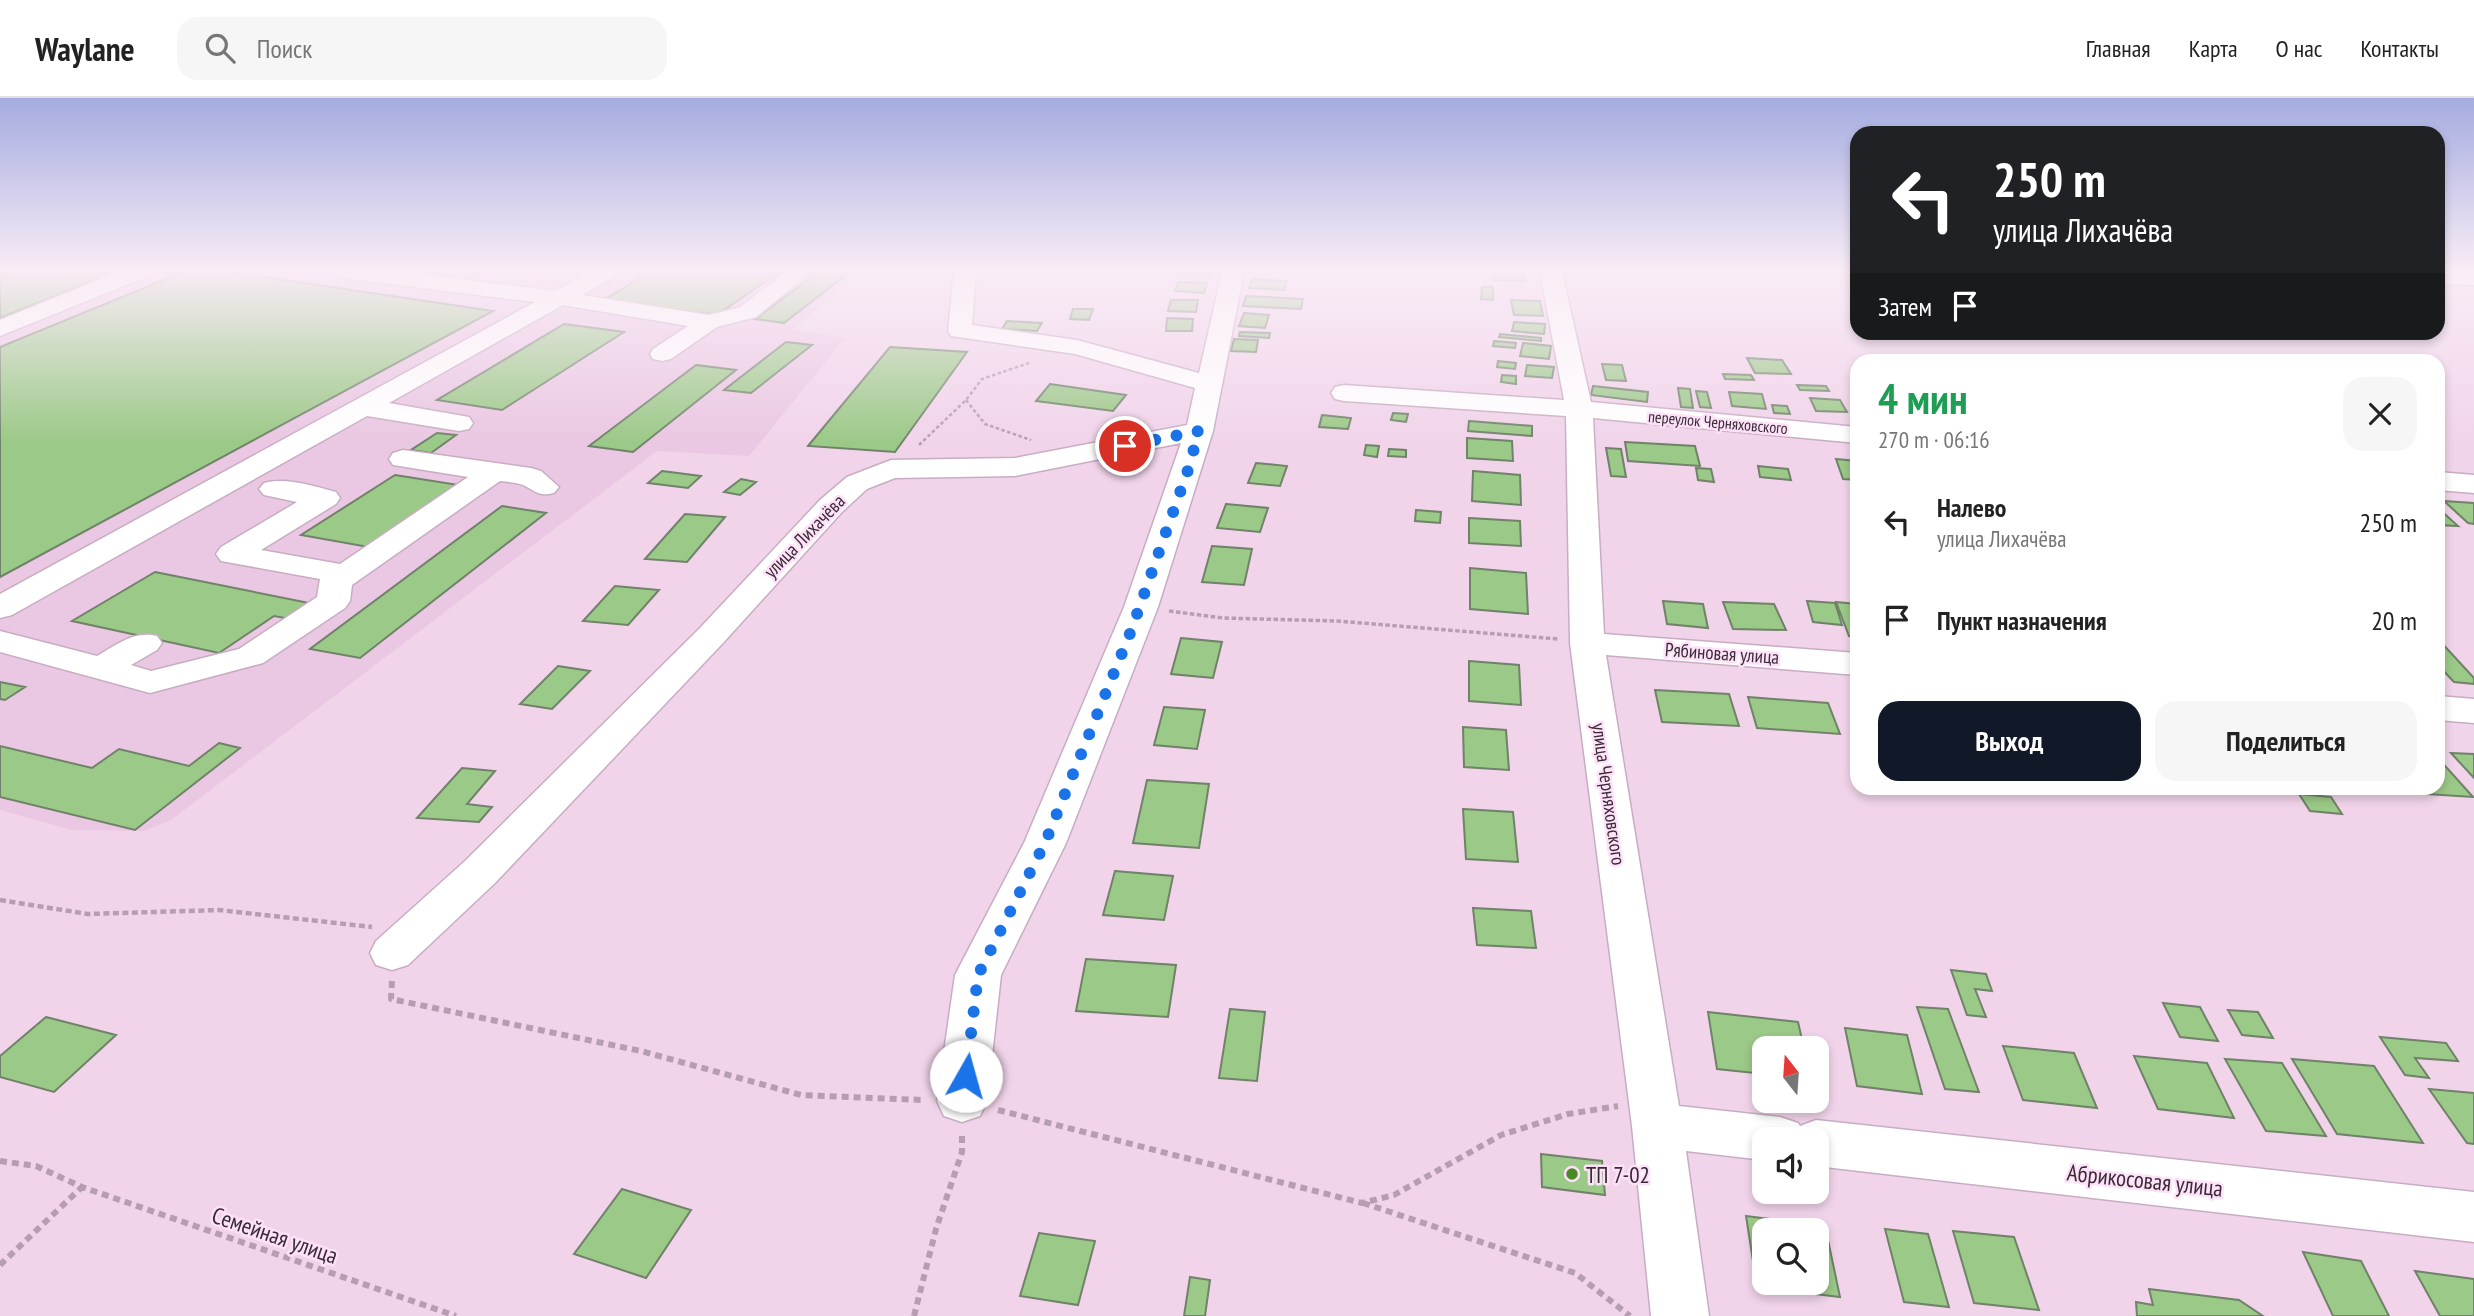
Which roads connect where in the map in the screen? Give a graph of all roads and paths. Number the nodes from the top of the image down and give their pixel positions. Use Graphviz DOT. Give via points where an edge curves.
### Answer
graph roads {
  1 [pos="504,329"];
  2 [pos="698,329"];
  3 [pos="960,329"];
  4 [pos="1220,329"];
  5 [pos="1565,329"];
  6 [pos="1077,347"];
  7 [pos="662,354"];
  8 [pos="1207,383"];
  9 [pos="1344,393"];
  10 [pos="363,407"];
  11 [pos="1579,409"];
  12 [pos="458,423"];
  13 [pos="1199,431"];
  14 [pos="1850,434"];
  15 [pos="403,459"];
  16 [pos="891,468"];
  17 [pos="494,472"];
  18 [pos="2445,482"];
  19 [pos="2474,484"];
  20 [pos="544,487"];
  21 [pos="274,489"];
  22 [pos="335,582"];
  23 [pos="1140,607"];
  24 [pos="0,608"];
  25 [pos="0,641"];
  26 [pos="145,643"];
  27 [pos="1587,643"];
  28 [pos="1850,663"];
  29 [pos="101,668"];
  30 [pos="2445,709"];
  31 [pos="2474,711"];
  32 [pos="0,900"];
  33 [pos="392,953"];
  34 [pos="962,1101"];
  35 [pos="1654,1107"];
  36 [pos="1752,1132"];
  37 [pos="1829,1144"];
  38 [pos="0,1161"];
  39 [pos="82,1187"];
  40 [pos="1362,1203"];
  41 [pos="2474,1217"];
  42 [pos="0,1265"];
  43 [pos="456,1316"];
  44 [pos="914,1316"];
  45 [pos="1630,1316"];
  46 [pos="1680,1316"];
  1 -- 10 [label="lane"];
  2 -- 7 [label="street"];
  3 -- 6 [label="street"];
  4 -- 8 [label="street"];
  5 -- 11 [label="street, улица Черняховского"];
  6 -- 8 [label="street"];
  6 -- 16 [label="path" via="982,379 966,400"];
  8 -- 13 [label="street"];
  9 -- 11 [label="street, переулок Черняховского"];
  10 -- 12 [label="street"];
  10 -- 24 [label="lane"];
  11 -- 14 [label="street, переулок Черняховского"];
  11 -- 27 [label="street, улица Черняховского"];
  13 -- 16 [label="street, улица Лихачёва" via="1014,467"];
  13 -- 23 [label="street"];
  15 -- 17 [label="lane"];
  16 -- 33 [label="street, улица Лихачёва" via="857,483 831,506 711,636 489,862"];
  17 -- 20 [label="lane" via="531,477"];
  17 -- 22 [label="lane"];
  18 -- 19 [label="street"];
  21 -- 22 [label="street" via="325,498 232,554 338,573"];
  22 -- 29 [label="street" via="333,601 251,656 150,682"];
  23 -- 27 [label="path" via="1223,618 1350,622"];
  23 -- 34 [label="street" via="1045,843 978,975"];
  25 -- 29 [label="street"];
  26 -- 29 [label="street"];
  27 -- 28 [label="street, Рябиновая улица"];
  27 -- 35 [label="street, улица Черняховского"];
  30 -- 31 [label="street"];
  32 -- 33 [label="path" via="88,914 219,910 373,927"];
  33 -- 34 [label="path" via="391,999 640,1051 801,1095"];
  34 -- 40 [label="path"];
  34 -- 44 [label="path" via="962,1152"];
  35 -- 36 [label="street"];
  35 -- 40 [label="path" via="1621,1105 1568,1114 1501,1135 1394,1195"];
  35 -- 46 [label="street, улица Черняховского"];
  37 -- 41 [label="street, Абрикосовая улица"];
  38 -- 39 [label="path, Семейная улица" via="36,1166"];
  39 -- 42 [label="path"];
  39 -- 43 [label="path, Семейная улица"];
  40 -- 45 [label="path" via="1575,1273"];
}
